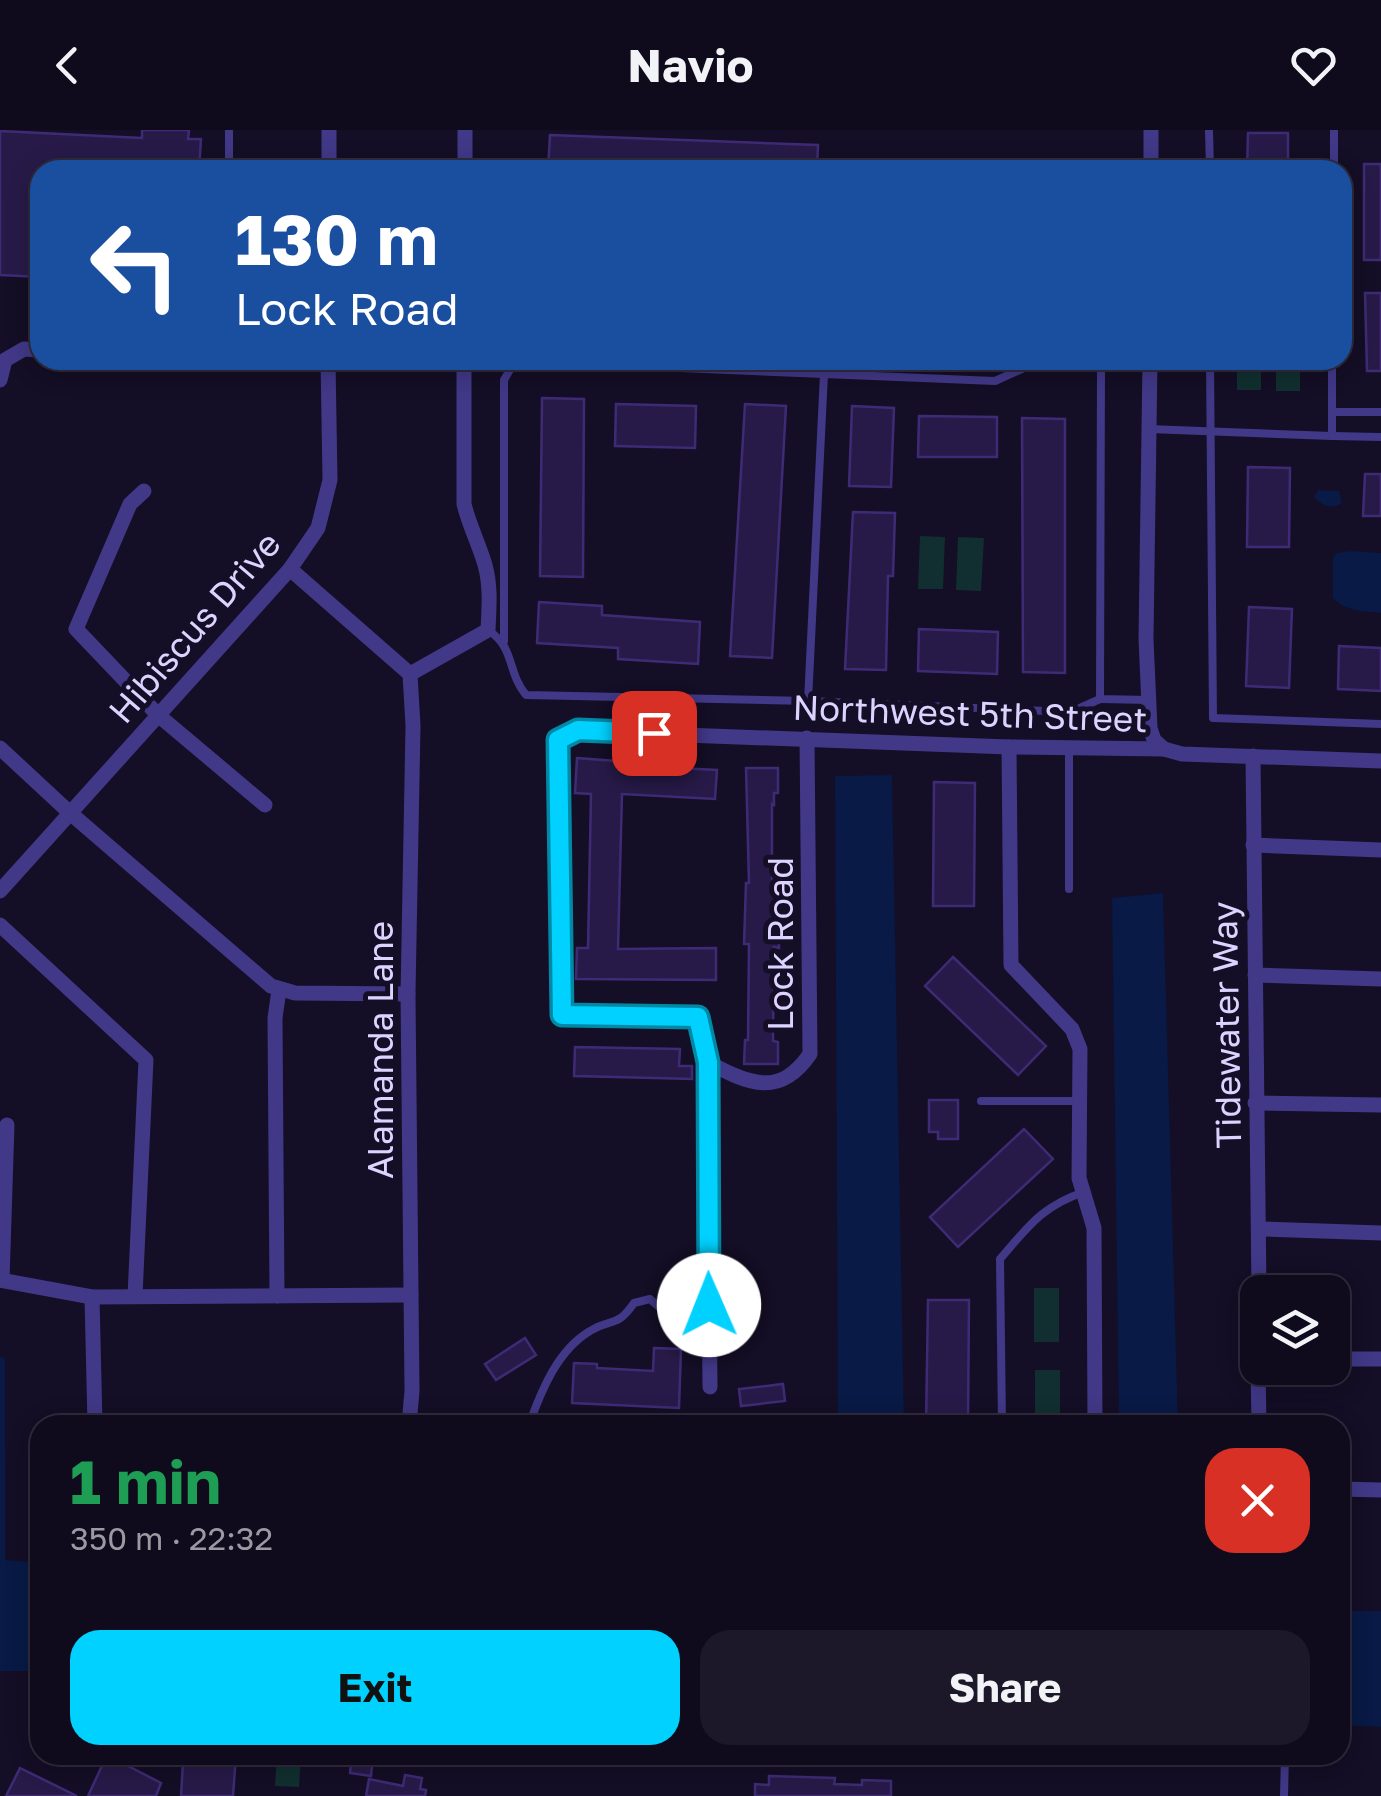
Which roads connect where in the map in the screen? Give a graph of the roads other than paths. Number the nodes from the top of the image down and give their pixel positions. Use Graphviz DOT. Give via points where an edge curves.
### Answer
graph roads {
  1 [pos="229,130"];
  2 [pos="329,130"];
  3 [pos="465,130"];
  4 [pos="1152,130"];
  5 [pos="1209,130"];
  6 [pos="1334,130"];
  7 [pos="229,160"];
  8 [pos="329,160"];
  9 [pos="465,160"];
  10 [pos="1151,160"];
  11 [pos="1210,160"];
  12 [pos="1334,160"];
  13 [pos="30,349"];
  14 [pos="328,370"];
  15 [pos="464,370"];
  16 [pos="510,370"];
  17 [pos="721,370"];
  18 [pos="1020,370"];
  19 [pos="1101,370"];
  20 [pos="1150,370"];
  21 [pos="1210,370"];
  22 [pos="1332,370"];
  23 [pos="824,374"];
  24 [pos="0,380"];
  25 [pos="1332,412"];
  26 [pos="1381,412"];
  27 [pos="1150,429"];
  28 [pos="1209,431"];
  29 [pos="1332,436"];
  30 [pos="1381,438"];
  31 [pos="144,491"];
  32 [pos="290,569"];
  33 [pos="488,630"];
  34 [pos="504,641"];
  35 [pos="410,674"];
  36 [pos="1100,699"];
  37 [pos="1148,700"];
  38 [pos="808,701"];
  39 [pos="158,715"];
  40 [pos="1381,724"];
  41 [pos="807,738"];
  42 [pos="1008,747"];
  43 [pos="0,748"];
  44 [pos="1069,749"];
  45 [pos="1164,749"];
  46 [pos="1253,756"];
  47 [pos="1381,761"];
  48 [pos="266,805"];
  49 [pos="69,812"];
  50 [pos="1253,845"];
  51 [pos="1381,850"];
  52 [pos="1069,889"];
  53 [pos="0,891"];
  54 [pos="0,925"];
  55 [pos="1254,975"];
  56 [pos="1381,979"];
  57 [pos="279,990"];
  58 [pos="408,994"];
  59 [pos="708,1062"];
  60 [pos="981,1101"];
  61 [pos="1080,1101"];
  62 [pos="1255,1102"];
  63 [pos="1381,1105"];
  64 [pos="8,1125"];
  65 [pos="1084,1192"];
  66 [pos="1261,1230"];
  67 [pos="1381,1232"];
  68 [pos="1260,1275"];
  69 [pos="1,1280"];
  70 [pos="411,1295"];
  71 [pos="135,1296"];
  72 [pos="277,1296"];
  73 [pos="92,1297"];
  74 [pos="710,1345"];
  75 [pos="1350,1359"];
  76 [pos="1381,1359"];
  77 [pos="1258,1385"];
  78 [pos="710,1387"];
  79 [pos="95,1415"];
  80 [pos="409,1415"];
  81 [pos="532,1415"];
  82 [pos="1002,1415"];
  83 [pos="1094,1415"];
  84 [pos="1259,1415"];
  85 [pos="1350,1489"];
  86 [pos="1381,1490"];
  87 [pos="1285,1765"];
  88 [pos="1284,1796"];
  1 -- 7 [label="lane"];
  2 -- 8 [label="street"];
  3 -- 9 [label="street"];
  4 -- 10 [label="street"];
  5 -- 11 [label="lane"];
  6 -- 12 [label="lane"];
  13 -- 24 [label="street" via="5,360"];
  14 -- 32 [label="street, Hibiscus Drive" via="330,480 318,528"];
  15 -- 33 [label="street" via="464,504 485,566"];
  16 -- 34 [label="lane" via="504,380"];
  17 -- 23 [label="lane"];
  18 -- 23 [label="lane" via="995,381"];
  19 -- 36 [label="lane"];
  20 -- 27 [label="street"];
  21 -- 28 [label="lane"];
  22 -- 25 [label="lane"];
  23 -- 38 [label="lane"];
  25 -- 26 [label="lane"];
  25 -- 29 [label="lane"];
  27 -- 28 [label="lane"];
  27 -- 37 [label="street"];
  28 -- 29 [label="lane"];
  28 -- 40 [label="lane" via="1213,718"];
  29 -- 30 [label="lane"];
  31 -- 39 [label="street" via="130,504 76,629"];
  32 -- 35 [label="street"];
  32 -- 39 [label="street, Hibiscus Drive"];
  33 -- 34 [label="lane"];
  33 -- 35 [label="street"];
  34 -- 38 [label="lane" via="526,695"];
  35 -- 58 [label="street, Alamanda Lane"];
  36 -- 37 [label="lane"];
  36 -- 38 [label="lane" via="1071,712"];
  37 -- 45 [label="street" via="1152,735"];
  39 -- 48 [label="street"];
  39 -- 49 [label="street, Hibiscus Drive"];
  41 -- 42 [label="street, Northwest 5th Street"];
  41 -- 59 [label="street, Lock Road" via="810,1054 797,1073 777,1082 746,1081"];
  41 -- 59 [label="street, Northwest 5th Street" via="578,730 558,740 562,1015 698,1017"];
  42 -- 44 [label="street, Northwest 5th Street"];
  42 -- 61 [label="street" via="1012,964 1072,1029 1080,1049"];
  43 -- 49 [label="street"];
  44 -- 45 [label="street, Northwest 5th Street"];
  44 -- 52 [label="lane"];
  45 -- 46 [label="street, Northwest 5th Street"];
  46 -- 47 [label="street, Northwest 5th Street"];
  46 -- 50 [label="street, Tidewater Way"];
  49 -- 53 [label="street, Hibiscus Drive"];
  49 -- 57 [label="street"];
  50 -- 51 [label="street"];
  50 -- 55 [label="street, Tidewater Way"];
  54 -- 71 [label="street" via="146,1060"];
  55 -- 56 [label="street"];
  55 -- 62 [label="street, Tidewater Way"];
  57 -- 58 [label="street"];
  57 -- 72 [label="street"];
  58 -- 70 [label="street, Alamanda Lane"];
  59 -- 74 [label="street"];
  60 -- 61 [label="lane"];
  61 -- 65 [label="street"];
  62 -- 63 [label="street"];
  62 -- 66 [label="street, Tidewater Way"];
  64 -- 69 [label="street"];
  65 -- 82 [label="lane" via="1042,1212 1000,1259"];
  65 -- 83 [label="street" via="1094,1228"];
  66 -- 67 [label="street"];
  66 -- 68 [label="street, Tidewater Way"];
  69 -- 73 [label="street"];
  70 -- 72 [label="street"];
  70 -- 80 [label="street, Alamanda Lane"];
  71 -- 72 [label="street"];
  71 -- 73 [label="street"];
  73 -- 79 [label="street"];
  74 -- 78 [label="street"];
  74 -- 81 [label="lane" via="650,1300 634,1303 622,1321 592,1329 568,1349"];
  75 -- 76 [label="street"];
  77 -- 84 [label="street"];
  85 -- 86 [label="street"];
  87 -- 88 [label="lane"];
}
